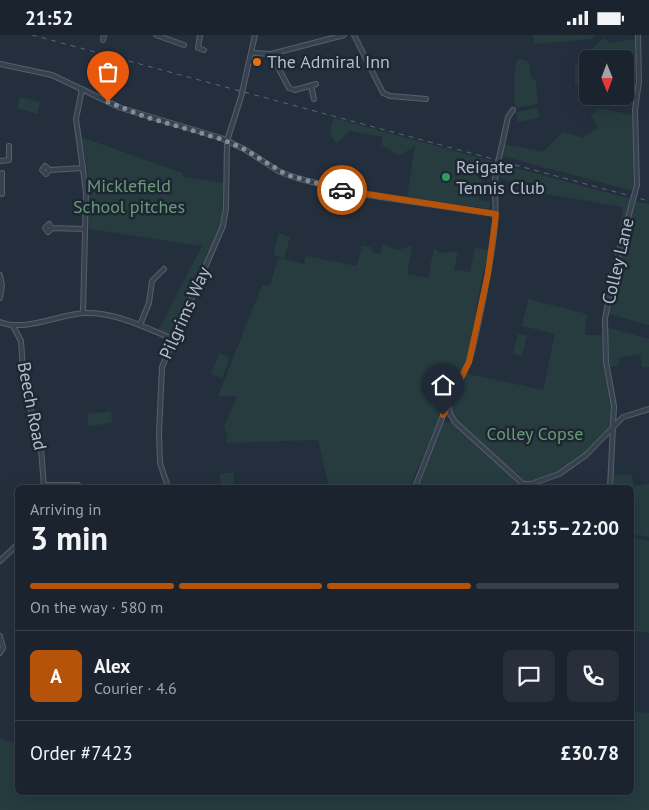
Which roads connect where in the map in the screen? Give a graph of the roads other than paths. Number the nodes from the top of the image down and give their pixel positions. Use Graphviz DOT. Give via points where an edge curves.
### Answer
graph roads {
  1 [pos="104,35"];
  2 [pos="156,35"];
  3 [pos="200,35"];
  4 [pos="255,35"];
  5 [pos="344,35"];
  6 [pos="354,35"];
  7 [pos="638,35"];
  8 [pos="103,40"];
  9 [pos="184,45"];
  10 [pos="191,46"];
  11 [pos="198,48"];
  12 [pos="204,50"];
  13 [pos="252,53"];
  14 [pos="271,54"];
  15 [pos="0,64"];
  16 [pos="82,89"];
  17 [pos="314,99"];
  18 [pos="426,99"];
  19 [pos="513,110"];
  20 [pos="227,141"];
  21 [pos="9,146"];
  22 [pos="0,161"];
  23 [pos="83,168"];
  24 [pos="50,170"];
  25 [pos="2,173"];
  26 [pos="1,182"];
  27 [pos="2,194"];
  28 [pos="496,214"];
  29 [pos="52,228"];
  30 [pos="85,229"];
  31 [pos="164,269"];
  32 [pos="0,275"];
  33 [pos="0,298"];
  34 [pos="83,313"];
  35 [pos="0,322"];
  36 [pos="140,325"];
  37 [pos="13,326"];
  38 [pos="173,339"];
  39 [pos="448,403"];
  40 [pos="649,409"];
  41 [pos="613,425"];
  42 [pos="44,485"];
  43 [pos="167,485"];
  44 [pos="416,485"];
  45 [pos="522,485"];
  46 [pos="526,485"];
  47 [pos="610,485"];
  48 [pos="15,547"];
  49 [pos="0,561"];
  50 [pos="0,636"];
  51 [pos="0,653"];
  1 -- 8 [label="street"];
  2 -- 9 [label="street"];
  3 -- 11 [label="street"];
  4 -- 13 [label="street, Pilgrims Way"];
  5 -- 14 [label="street"];
  6 -- 18 [label="street" via="383,93"];
  7 -- 41 [label="street, Colley Lane, bridge" via="637,185 610,288 606,319 606,362 613,391"];
  10 -- 11 [label="street"];
  11 -- 12 [label="street"];
  13 -- 14 [label="street"];
  13 -- 20 [label="street, Pilgrims Way"];
  14 -- 17 [label="street" via="289,88 313,85"];
  15 -- 16 [label="street" via="52,75"];
  16 -- 20 [label="street" via="140,115"];
  16 -- 23 [label="street" via="76,119"];
  19 -- 28 [label="street, bridge" via="508,117 496,171"];
  20 -- 28 [label="street" via="280,172 310,182 354,193"];
  20 -- 38 [label="street, Pilgrims Way" via="223,226"];
  21 -- 22 [label="street" via="9,161"];
  23 -- 24 [label="street"];
  23 -- 30 [label="street"];
  25 -- 26 [label="street"];
  26 -- 27 [label="street"];
  28 -- 39 [label="street" via="473,347"];
  29 -- 30 [label="street"];
  30 -- 34 [label="street"];
  31 -- 36 [label="street" via="152,281 149,303"];
  32 -- 33 [label="street"];
  34 -- 36 [label="street" via="114,316"];
  34 -- 37 [label="street"];
  35 -- 37 [label="street"];
  36 -- 38 [label="street"];
  37 -- 42 [label="street, Beech Road" via="21,341 24,384 41,449"];
  38 -- 43 [label="street, Pilgrims Way" via="160,375 160,463"];
  39 -- 44 [label="street"];
  39 -- 45 [label="street" via="455,422"];
  40 -- 41 [label="street" via="623,417"];
  41 -- 46 [label="street" via="609,433 570,467"];
  41 -- 47 [label="street, Colley Lane"];
  48 -- 49 [label="street"];
  50 -- 51 [label="street" via="3,648"];
}
